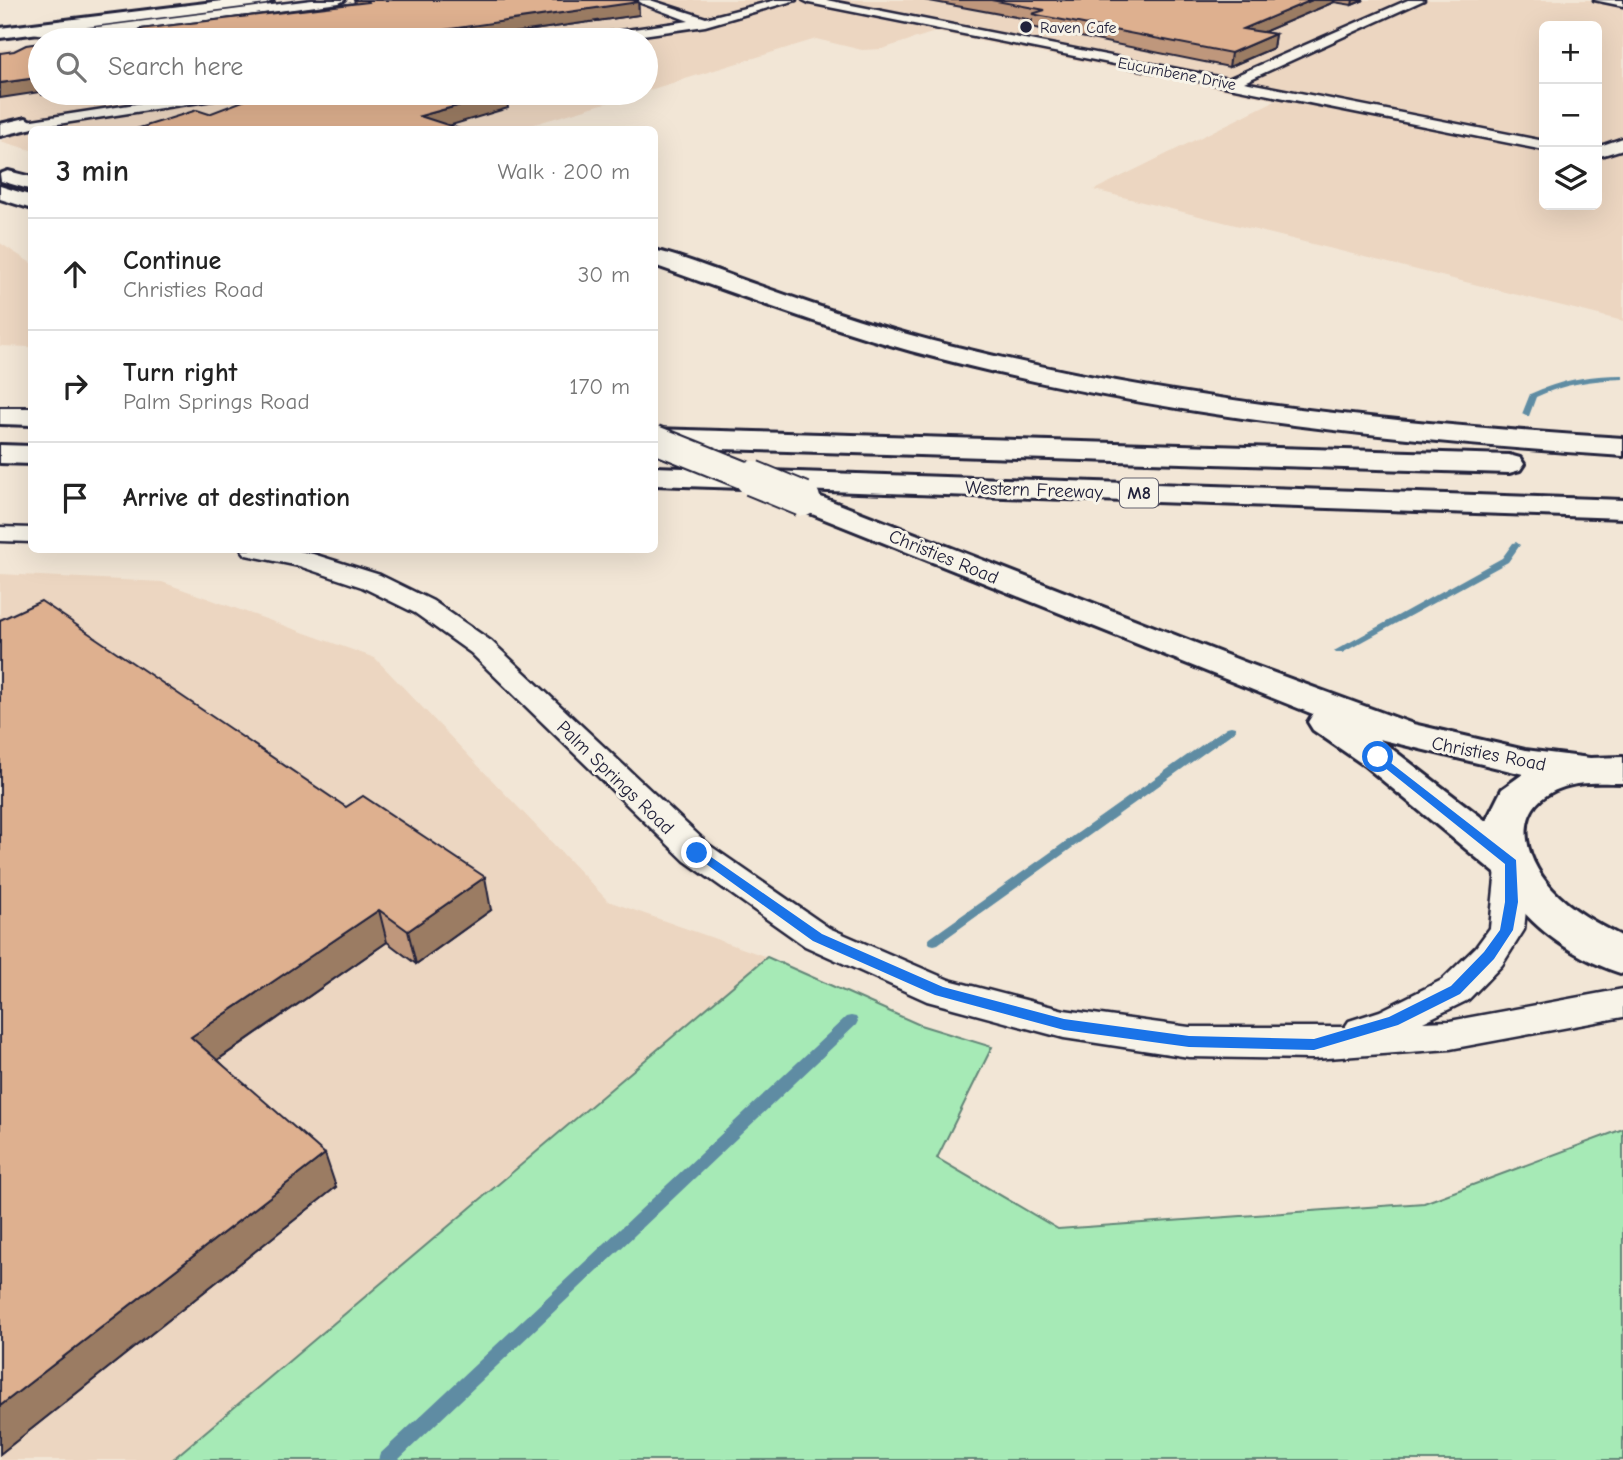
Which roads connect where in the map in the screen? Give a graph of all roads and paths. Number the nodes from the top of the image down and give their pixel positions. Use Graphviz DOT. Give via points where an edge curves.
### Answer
graph roads {
  1 [pos="266,0"];
  2 [pos="339,0"];
  3 [pos="639,0"];
  4 [pos="790,0"];
  5 [pos="809,0"];
  6 [pos="1418,0"];
  7 [pos="1600,0"];
  8 [pos="1623,3"];
  9 [pos="705,22"];
  10 [pos="39,28"];
  11 [pos="121,28"];
  12 [pos="28,29"];
  13 [pos="658,29"];
  14 [pos="0,33"];
  15 [pos="1231,83"];
  16 [pos="152,105"];
  17 [pos="26,124"];
  18 [pos="0,130"];
  19 [pos="1623,143"];
  20 [pos="1539,145"];
  21 [pos="1602,151"];
  22 [pos="3,181"];
  23 [pos="28,184"];
  24 [pos="28,200"];
  25 [pos="658,258"];
  26 [pos="0,416"];
  27 [pos="28,417"];
  28 [pos="658,438"];
  29 [pos="658,440"];
  30 [pos="1623,447"];
  31 [pos="0,454"];
  32 [pos="28,455"];
  33 [pos="1623,468"];
  34 [pos="658,476"];
  35 [pos="1623,509"];
  36 [pos="0,534"];
  37 [pos="28,535"];
  38 [pos="271,553"];
  39 [pos="1234,671"];
  40 [pos="1605,770"];
  41 [pos="1512,866"];
  42 [pos="1623,957"];
  43 [pos="1623,1003"];
  44 [pos="1314,1044"];
  1 -- 10 [label="main road"];
  2 -- 11 [label="street"];
  3 -- 9 [label="street"];
  4 -- 9 [label="street"];
  5 -- 15 [label="street, Eucumbene Drive"];
  6 -- 15 [label="street"];
  7 -- 8 [label="street"];
  9 -- 13 [label="street"];
  12 -- 14 [label="main road"];
  15 -- 20 [label="street, Eucumbene Drive"];
  16 -- 17 [label="street"];
  17 -- 18 [label="main road"];
  19 -- 21 [label="street"];
  22 -- 23 [label="main road"];
  22 -- 24 [label="main road"];
  25 -- 30 [label="main road" via="869,331 1055,377 1340,424"];
  26 -- 27 [label="main road"];
  28 -- 33 [label="main road, Western Freeway / M8"];
  29 -- 39 [label="main road, Christies Road, bridge"];
  31 -- 32 [label="main road"];
  34 -- 35 [label="main road, Western Freeway / M8"];
  36 -- 37 [label="street"];
  38 -- 44 [label="street, Palm Springs Road" via="371,581 424,607 481,647 697,853 817,937 940,991 1064,1024 1189,1042"];
  39 -- 40 [label="main road, Christies Road" via="1321,706 1437,743 1525,762"];
  39 -- 41 [label="main road, Christies Road" via="1325,721 1378,757"];
  40 -- 41 [label="main road" via="1552,777 1524,792 1508,812 1503,839"];
  41 -- 42 [label="main road" via="1538,902 1577,933"];
  41 -- 44 [label="street, Palm Springs Road" via="1507,930 1455,990 1393,1021"];
  43 -- 44 [label="street, Palm Springs Road" via="1450,1035"];
}
